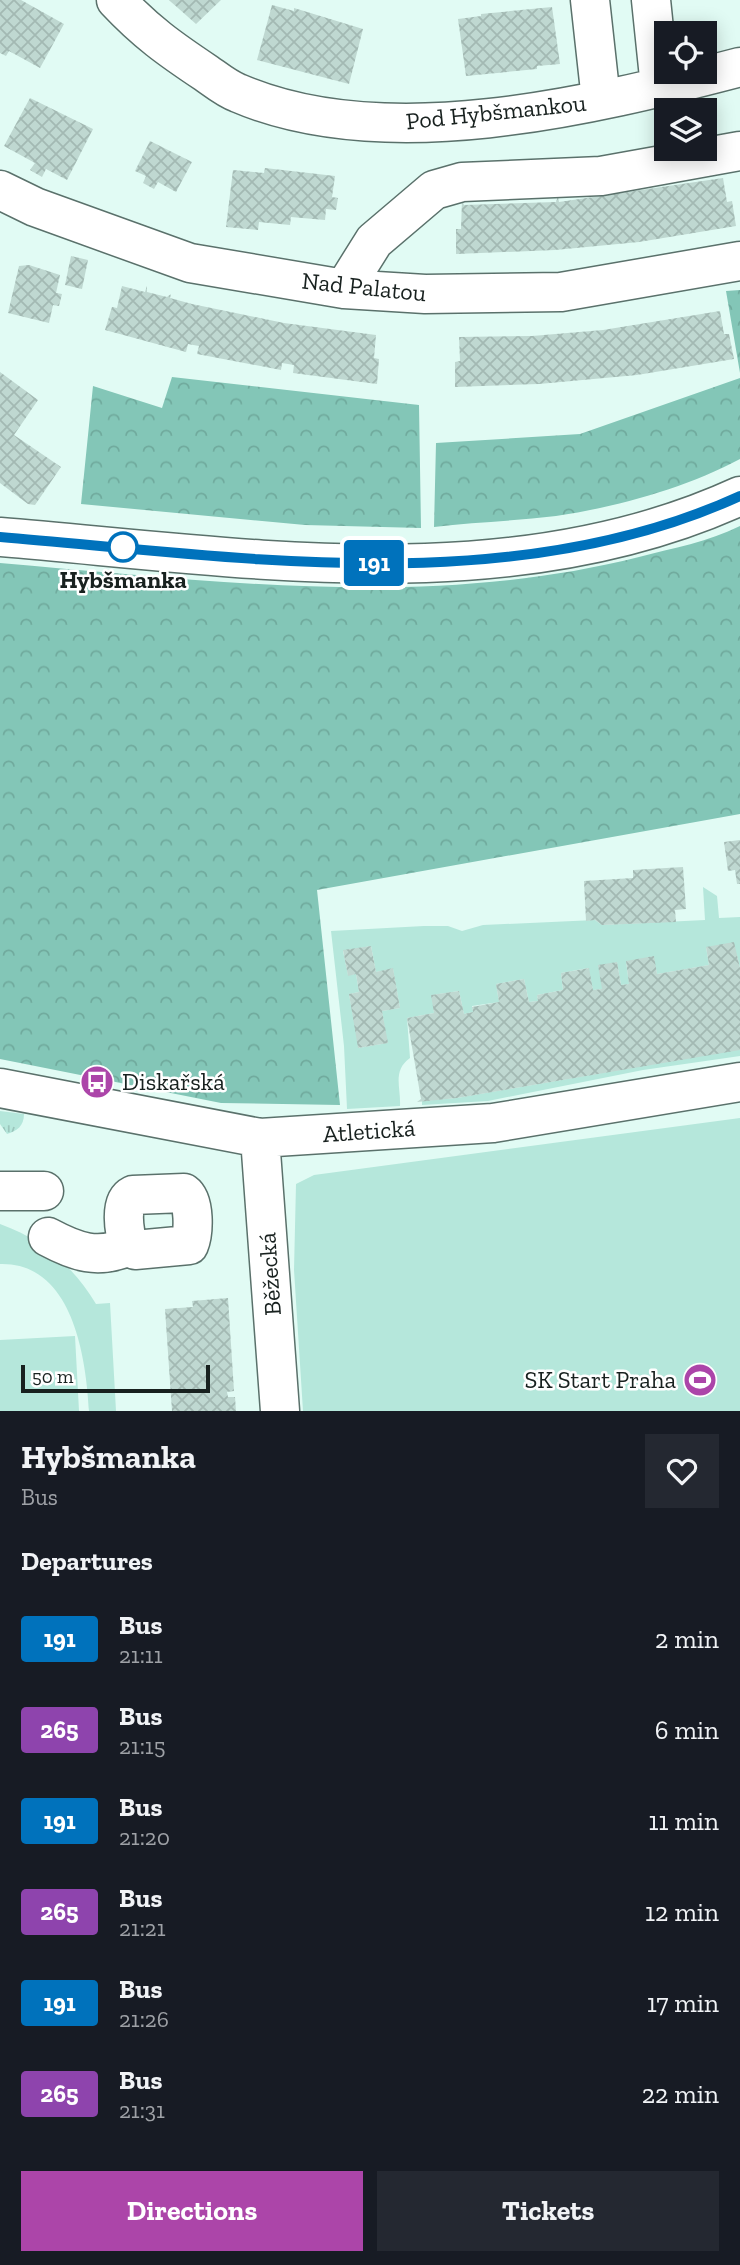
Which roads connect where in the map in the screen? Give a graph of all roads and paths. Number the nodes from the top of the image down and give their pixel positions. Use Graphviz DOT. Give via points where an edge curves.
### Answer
graph roads {
  1 [pos="116,0"];
  2 [pos="590,0"];
  3 [pos="651,0"];
  4 [pos="740,67"];
  5 [pos="660,87"];
  6 [pos="601,100"];
  7 [pos="740,151"];
  8 [pos="0,190"];
  9 [pos="740,261"];
  10 [pos="344,289"];
  11 [pos="740,496"];
  12 [pos="0,537"];
  13 [pos="740,1082"];
  14 [pos="0,1088"];
  15 [pos="260,1138"];
  16 [pos="0,1191"];
  17 [pos="44,1191"];
  18 [pos="48,1237"];
  19 [pos="129,1245"];
  20 [pos="281,1411"];
  1 -- 6 [label="street, Pod Hybšmankou" via="147,34 236,93 316,117 452,122"];
  2 -- 6 [label="street"];
  3 -- 5 [label="street"];
  4 -- 5 [label="street, Pod Hybšmankou"];
  5 -- 6 [label="street, Pod Hybšmankou"];
  7 -- 10 [label="street" via="601,176 462,182 434,190 374,241"];
  8 -- 10 [label="street, Nad Palatou" via="190,263"];
  9 -- 10 [label="street, Nad Palatou" via="561,292 425,294"];
  11 -- 12 [label="street" via="640,532 568,549 427,565"];
  13 -- 15 [label="street, Atletická" via="493,1123"];
  14 -- 15 [label="street, Atletická"];
  15 -- 20 [label="street, Běžecká"];
  16 -- 17 [label="street"];
  18 -- 19 [label="street" via="86,1254 103,1255"];
  19 -- 19 [label="street" via="125,1204 133,1195 184,1193 190,1199 202,1225 189,1245 135,1250"];
}
